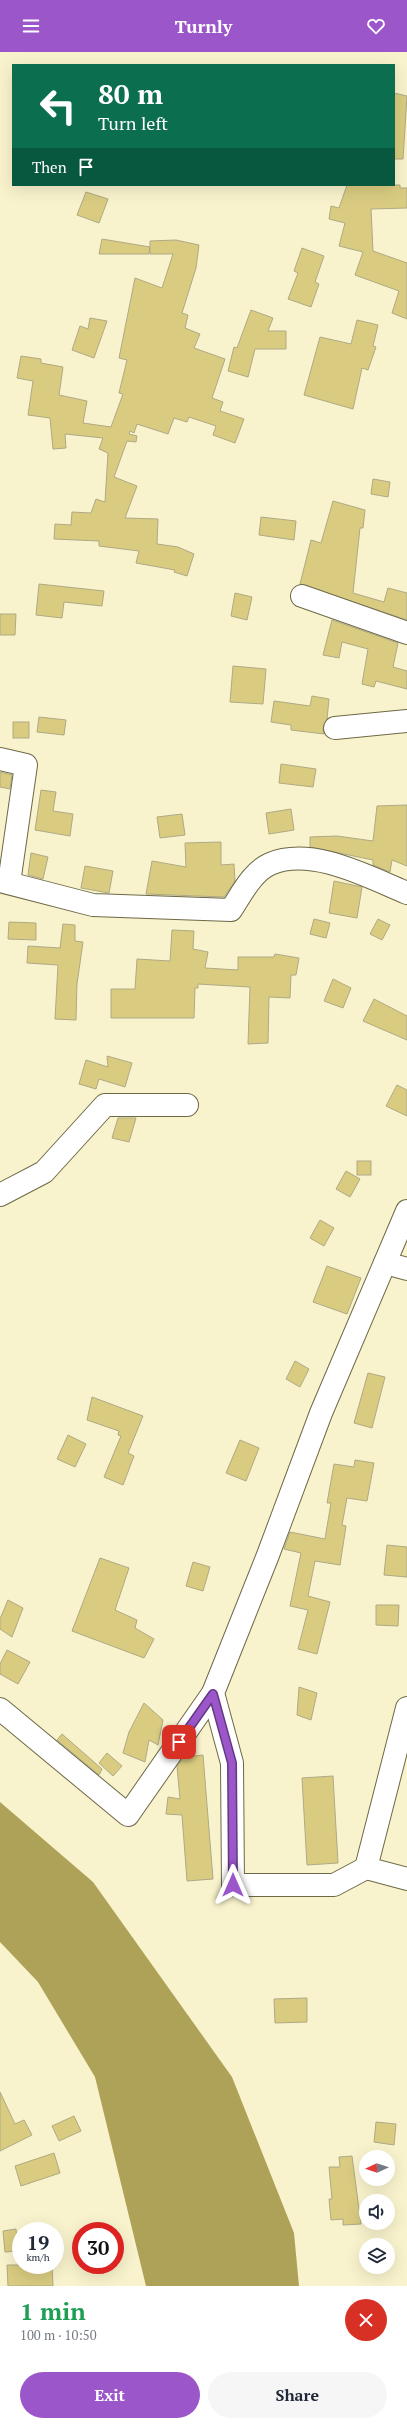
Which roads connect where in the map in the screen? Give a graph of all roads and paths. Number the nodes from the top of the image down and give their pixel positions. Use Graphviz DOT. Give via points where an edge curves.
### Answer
graph roads {
  1 [pos="302,596"];
  2 [pos="407,633"];
  3 [pos="407,721"];
  4 [pos="335,728"];
  5 [pos="0,759"];
  6 [pos="5,882"];
  7 [pos="407,893"];
  8 [pos="187,1105"];
  9 [pos="0,1195"];
  10 [pos="407,1211"];
  11 [pos="385,1263"];
  12 [pos="407,1269"];
  13 [pos="213,1694"];
  14 [pos="407,1708"];
  15 [pos="0,1709"];
  16 [pos="366,1868"];
  17 [pos="407,1879"];
  1 -- 2 [label="street"];
  3 -- 4 [label="street"];
  5 -- 6 [label="street" via="26,764"];
  6 -- 7 [label="street" via="93,905 231,910 252,878 269,864 296,858 337,864"];
  8 -- 9 [label="street" via="105,1105 44,1172"];
  10 -- 11 [label="street"];
  11 -- 12 [label="street"];
  11 -- 13 [label="street" via="321,1413"];
  13 -- 15 [label="street" via="128,1815"];
  13 -- 16 [label="street" via="232,1763 233,1885 334,1885"];
  14 -- 16 [label="street"];
  16 -- 17 [label="street"];
}
